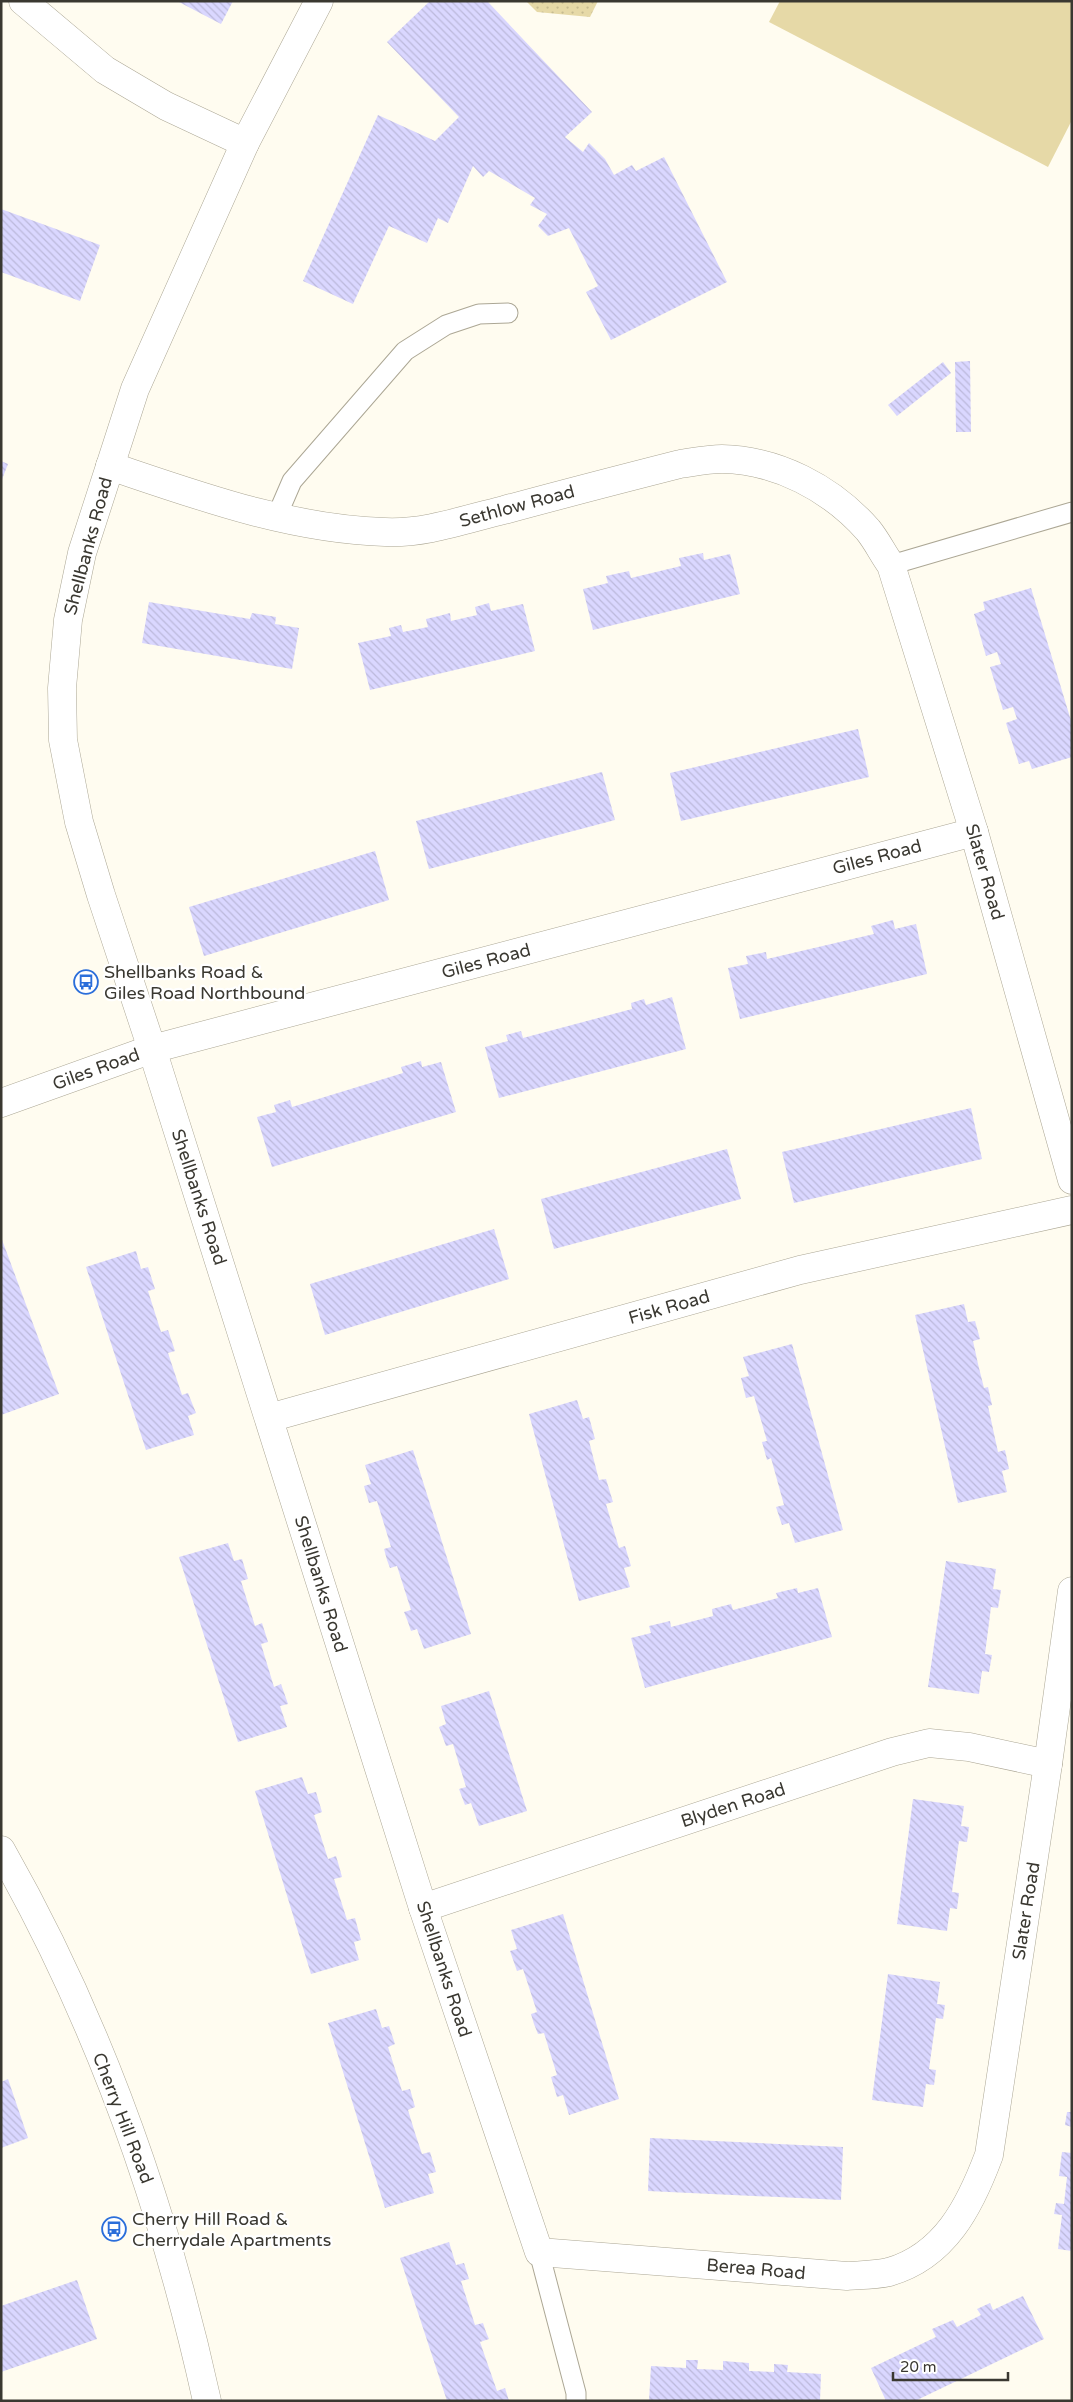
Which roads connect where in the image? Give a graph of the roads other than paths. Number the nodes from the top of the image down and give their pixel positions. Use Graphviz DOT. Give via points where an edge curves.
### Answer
graph roads {
  1 [pos="23,1"];
  2 [pos="319,1"];
  3 [pos="245,144"];
  4 [pos="508,314"];
  5 [pos="110,466"];
  6 [pos="1072,512"];
  7 [pos="276,518"];
  8 [pos="891,566"];
  9 [pos="974,832"];
  10 [pos="152,1049"];
  11 [pos="1,1103"];
  12 [pos="1072,1180"];
  13 [pos="1072,1210"];
  14 [pos="269,1418"];
  15 [pos="1072,1591"];
  16 [pos="1048,1764"];
  17 [pos="1,1850"];
  18 [pos="423,1908"];
  19 [pos="957,2224"];
  20 [pos="539,2252"];
  21 [pos="207,2401"];
  22 [pos="576,2401"];
  1 -- 3 [label="street" via="105,70 166,106"];
  2 -- 3 [label="street, Shellbanks Road"];
  3 -- 5 [label="street, Shellbanks Road" via="135,389"];
  4 -- 7 [label="lane" via="479,314 446,325 406,351 292,481"];
  5 -- 7 [label="street, Sethlow Road"];
  5 -- 10 [label="street, Shellbanks Road" via="82,553 68,620 62,688 63,740 79,822"];
  6 -- 8 [label="lane"];
  7 -- 8 [label="street, Sethlow Road" via="387,532 442,526 680,464 720,459 757,462 785,472 837,500 868,531"];
  8 -- 9 [label="street, Slater Road"];
  9 -- 10 [label="street, Giles Road"];
  9 -- 12 [label="street, Slater Road"];
  10 -- 11 [label="street, Giles Road"];
  10 -- 14 [label="street, Shellbanks Road"];
  13 -- 14 [label="street, Fisk Road" via="800,1270"];
  14 -- 18 [label="street, Shellbanks Road"];
  15 -- 16 [label="street, Slater Road"];
  16 -- 18 [label="street, Blyden Road" via="969,1747 929,1743 892,1752"];
  16 -- 19 [label="street, Slater Road" via="989,2155 974,2194"];
  17 -- 21 [label="street, Cherry Hill Road" via="52,1948 122,2114 151,2193"];
  18 -- 20 [label="street, Shellbanks Road"];
  19 -- 20 [label="street, Berea Road" via="938,2245 914,2262 888,2272 847,2276"];
  20 -- 22 [label="lane"];
}
